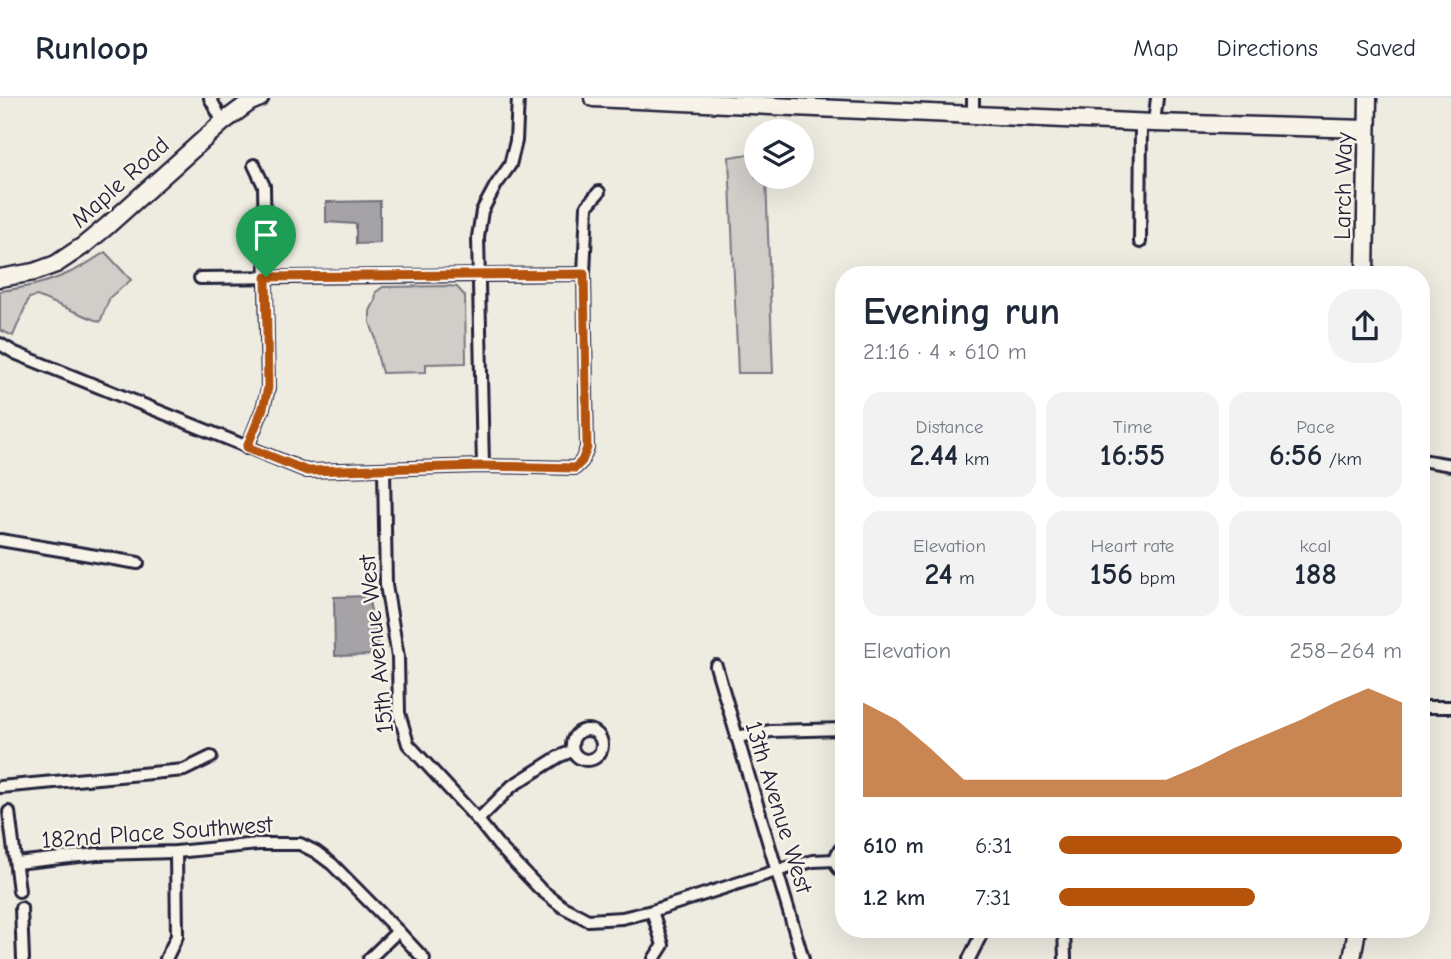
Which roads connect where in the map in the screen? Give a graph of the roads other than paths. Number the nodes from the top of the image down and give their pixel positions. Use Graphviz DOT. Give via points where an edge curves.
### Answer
graph roads {
  1 [pos="210,98"];
  2 [pos="260,98"];
  3 [pos="518,98"];
  4 [pos="593,98"];
  5 [pos="1157,98"];
  6 [pos="1368,98"];
  7 [pos="781,102"];
  8 [pos="973,106"];
  9 [pos="223,122"];
  10 [pos="1148,123"];
  11 [pos="1367,129"];
  12 [pos="254,166"];
  13 [pos="599,192"];
  14 [pos="1140,242"];
  15 [pos="1365,266"];
  16 [pos="584,274"];
  17 [pos="479,275"];
  18 [pos="266,277"];
  19 [pos="0,278"];
  20 [pos="200,278"];
  21 [pos="0,344"];
  22 [pos="247,447"];
  23 [pos="1430,462"];
  24 [pos="483,466"];
  25 [pos="1451,466"];
  26 [pos="384,469"];
  27 [pos="0,540"];
  28 [pos="138,562"];
  29 [pos="716,666"];
  30 [pos="1430,707"];
  31 [pos="1451,707"];
  32 [pos="835,729"];
  33 [pos="736,737"];
  34 [pos="572,751"];
  35 [pos="211,757"];
  36 [pos="0,787"];
  37 [pos="9,812"];
  38 [pos="478,820"];
  39 [pos="176,852"];
  40 [pos="835,860"];
  41 [pos="16,863"];
  42 [pos="776,871"];
  43 [pos="19,891"];
  44 [pos="21,908"];
  45 [pos="652,911"];
  46 [pos="398,930"];
  47 [pos="980,938"];
  48 [pos="1064,938"];
  49 [pos="1356,938"];
  50 [pos="23,959"];
  51 [pos="166,959"];
  52 [pos="369,959"];
  53 [pos="424,959"];
  54 [pos="654,959"];
  55 [pos="803,959"];
  56 [pos="969,959"];
  57 [pos="1065,959"];
  58 [pos="1352,959"];
  1 -- 9 [label="street"];
  2 -- 9 [label="street, Maple Road"];
  3 -- 17 [label="street" via="510,165 482,213"];
  4 -- 7 [label="street"];
  5 -- 10 [label="street"];
  6 -- 11 [label="street, Larch Way"];
  7 -- 8 [label="street"];
  8 -- 10 [label="street"];
  9 -- 19 [label="street, Maple Road" via="83,246 56,264"];
  10 -- 11 [label="street"];
  10 -- 14 [label="street"];
  11 -- 15 [label="street, Larch Way"];
  12 -- 18 [label="street" via="264,186"];
  13 -- 16 [label="street" via="587,206"];
  16 -- 17 [label="street"];
  16 -- 24 [label="street" via="587,448 582,461 575,468"];
  17 -- 18 [label="street"];
  17 -- 24 [label="street"];
  18 -- 20 [label="street"];
  18 -- 22 [label="street" via="268,388"];
  21 -- 22 [label="street"];
  22 -- 26 [label="street" via="307,471"];
  23 -- 25 [label="street"];
  24 -- 26 [label="street"];
  26 -- 38 [label="street, 15th Avenue West" via="386,585 398,657 399,713 408,744"];
  27 -- 28 [label="street"];
  29 -- 33 [label="street, 13th Avenue West"];
  30 -- 31 [label="street"];
  32 -- 33 [label="street" via="771,730"];
  33 -- 42 [label="street, 13th Avenue West"];
  34 -- 38 [label="street" via="512,786"];
  35 -- 36 [label="street" via="184,770"];
  37 -- 41 [label="street"];
  38 -- 45 [label="street, 15th Avenue West" via="540,889 588,920"];
  39 -- 41 [label="street, 182nd Place Southwest"];
  39 -- 46 [label="street, 182nd Place Southwest" via="300,844 332,864"];
  39 -- 51 [label="street" via="177,936"];
  40 -- 42 [label="street, 15th Avenue West"];
  41 -- 43 [label="street"];
  42 -- 45 [label="street, 15th Avenue West"];
  42 -- 55 [label="street, 13th Avenue West"];
  44 -- 50 [label="street"];
  45 -- 54 [label="street" via="663,945"];
  46 -- 52 [label="street"];
  46 -- 53 [label="street"];
  47 -- 56 [label="street"];
  48 -- 57 [label="street"];
  49 -- 58 [label="street"];
}
